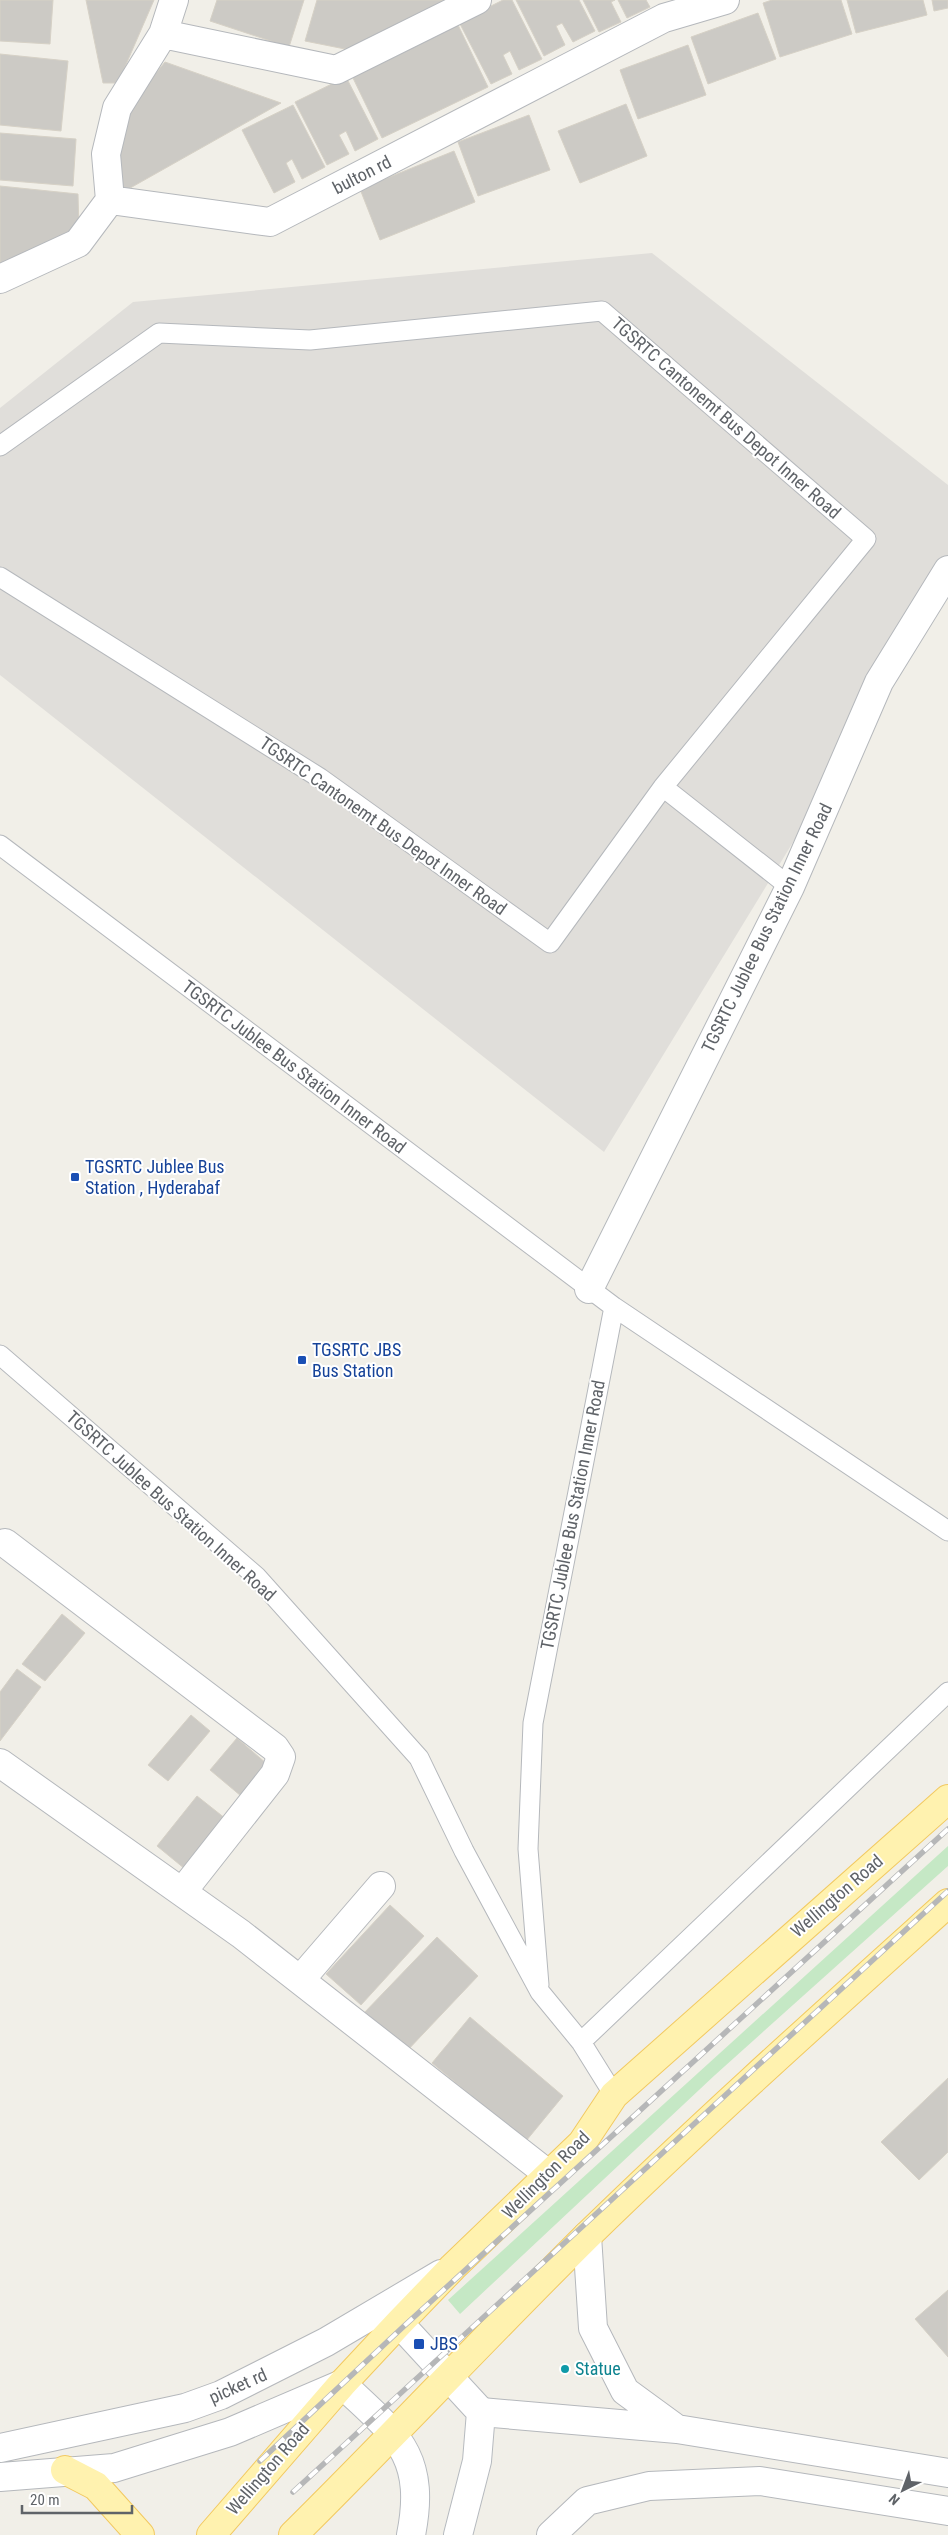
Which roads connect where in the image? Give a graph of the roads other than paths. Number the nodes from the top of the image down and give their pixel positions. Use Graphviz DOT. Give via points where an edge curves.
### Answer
graph roads {
  1 [pos="174,0"];
  2 [pos="477,0"];
  3 [pos="725,0"];
  4 [pos="163,34"];
  5 [pos="110,200"];
  6 [pos="0,279"];
  7 [pos="0,446"];
  8 [pos="948,570"];
  9 [pos="0,577"];
  10 [pos="663,786"];
  11 [pos="0,844"];
  12 [pos="790,887"];
  13 [pos="588,1288"];
  14 [pos="614,1308"];
  15 [pos="0,1355"];
  16 [pos="948,1531"];
  17 [pos="5,1543"];
  18 [pos="948,1692"];
  19 [pos="0,1763"];
  20 [pos="948,1799"];
  21 [pos="381,1886"];
  22 [pos="182,1892"];
  23 [pos="948,1902"];
  24 [pos="300,1980"];
  25 [pos="540,1992"];
  26 [pos="581,2042"];
  27 [pos="614,2095"];
  28 [pos="548,2174"];
  29 [pos="587,2236"];
  30 [pos="453,2266"];
  31 [pos="399,2323"];
  32 [pos="449,2376"];
  33 [pos="342,2384"];
  34 [pos="481,2412"];
  35 [pos="677,2429"];
  36 [pos="395,2434"];
  37 [pos="0,2448"];
  38 [pos="65,2470"];
  39 [pos="948,2473"];
  40 [pos="0,2476"];
  41 [pos="948,2511"];
  42 [pos="140,2535"];
  43 [pos="210,2535"];
  44 [pos="293,2535"];
  45 [pos="411,2535"];
  46 [pos="458,2535"];
  47 [pos="551,2535"];
  1 -- 4 [label="street"];
  2 -- 4 [label="street" via="336,70"];
  3 -- 5 [label="street, bulton rd" via="664,18 270,222"];
  4 -- 5 [label="street" via="117,108 106,154"];
  5 -- 6 [label="street" via="78,243"];
  7 -- 10 [label="lane, TGSRTC Cantonemt Bus Depot Inner Road" via="159,333 310,340 602,311 866,539"];
  8 -- 12 [label="street, TGSRTC Jublee Bus Station Inner Road" via="879,682"];
  9 -- 10 [label="lane, TGSRTC Cantonemt Bus Depot Inner Road" via="320,778 550,943"];
  10 -- 12 [label="lane"];
  11 -- 13 [label="lane, TGSRTC Jublee Bus Station Inner Road"];
  12 -- 13 [label="street, TGSRTC Jublee Bus Station Inner Road"];
  13 -- 14 [label="lane, TGSRTC Jublee Bus Station Inner Road"];
  14 -- 16 [label="lane, TGSRTC Jublee Bus Station Inner Road"];
  14 -- 25 [label="lane, TGSRTC Jublee Bus Station Inner Road" via="532,1723 528,1849"];
  15 -- 25 [label="lane, TGSRTC Jublee Bus Station Inner Road" via="257,1577 419,1758 464,1851"];
  17 -- 22 [label="street" via="275,1748 281,1757 275,1774"];
  18 -- 26 [label="lane"];
  19 -- 22 [label="street"];
  20 -- 27 [label="main road, Wellington Road"];
  21 -- 24 [label="street"];
  22 -- 24 [label="street"];
  23 -- 29 [label="main road"];
  24 -- 28 [label="street"];
  25 -- 26 [label="lane, TGSRTC Jublee Bus Station Inner Road"];
  26 -- 27 [label="lane, TGSRTC Jublee Bus Station Inner Road"];
  27 -- 28 [label="main road, Wellington Road" via="582,2144"];
  28 -- 30 [label="main road, Wellington Road"];
  29 -- 32 [label="main road"];
  29 -- 35 [label="street" via="593,2328 625,2391"];
  30 -- 31 [label="main road, Wellington Road"];
  30 -- 37 [label="street, picket rd" via="326,2342 221,2395 185,2408"];
  31 -- 32 [label="street"];
  31 -- 33 [label="main road, Wellington Road"];
  32 -- 34 [label="street"];
  32 -- 36 [label="main road"];
  33 -- 36 [label="street"];
  33 -- 38 [label="street" via="201,2443 114,2468"];
  33 -- 43 [label="main road, Wellington Road"];
  34 -- 35 [label="street"];
  34 -- 46 [label="street" via="477,2461"];
  35 -- 39 [label="street"];
  36 -- 44 [label="main road"];
  36 -- 45 [label="street" via="408,2456 413,2479 415,2516"];
  38 -- 40 [label="street"];
  38 -- 42 [label="main road" via="96,2486"];
  41 -- 47 [label="street" via="760,2480 649,2486 586,2501"];
}
